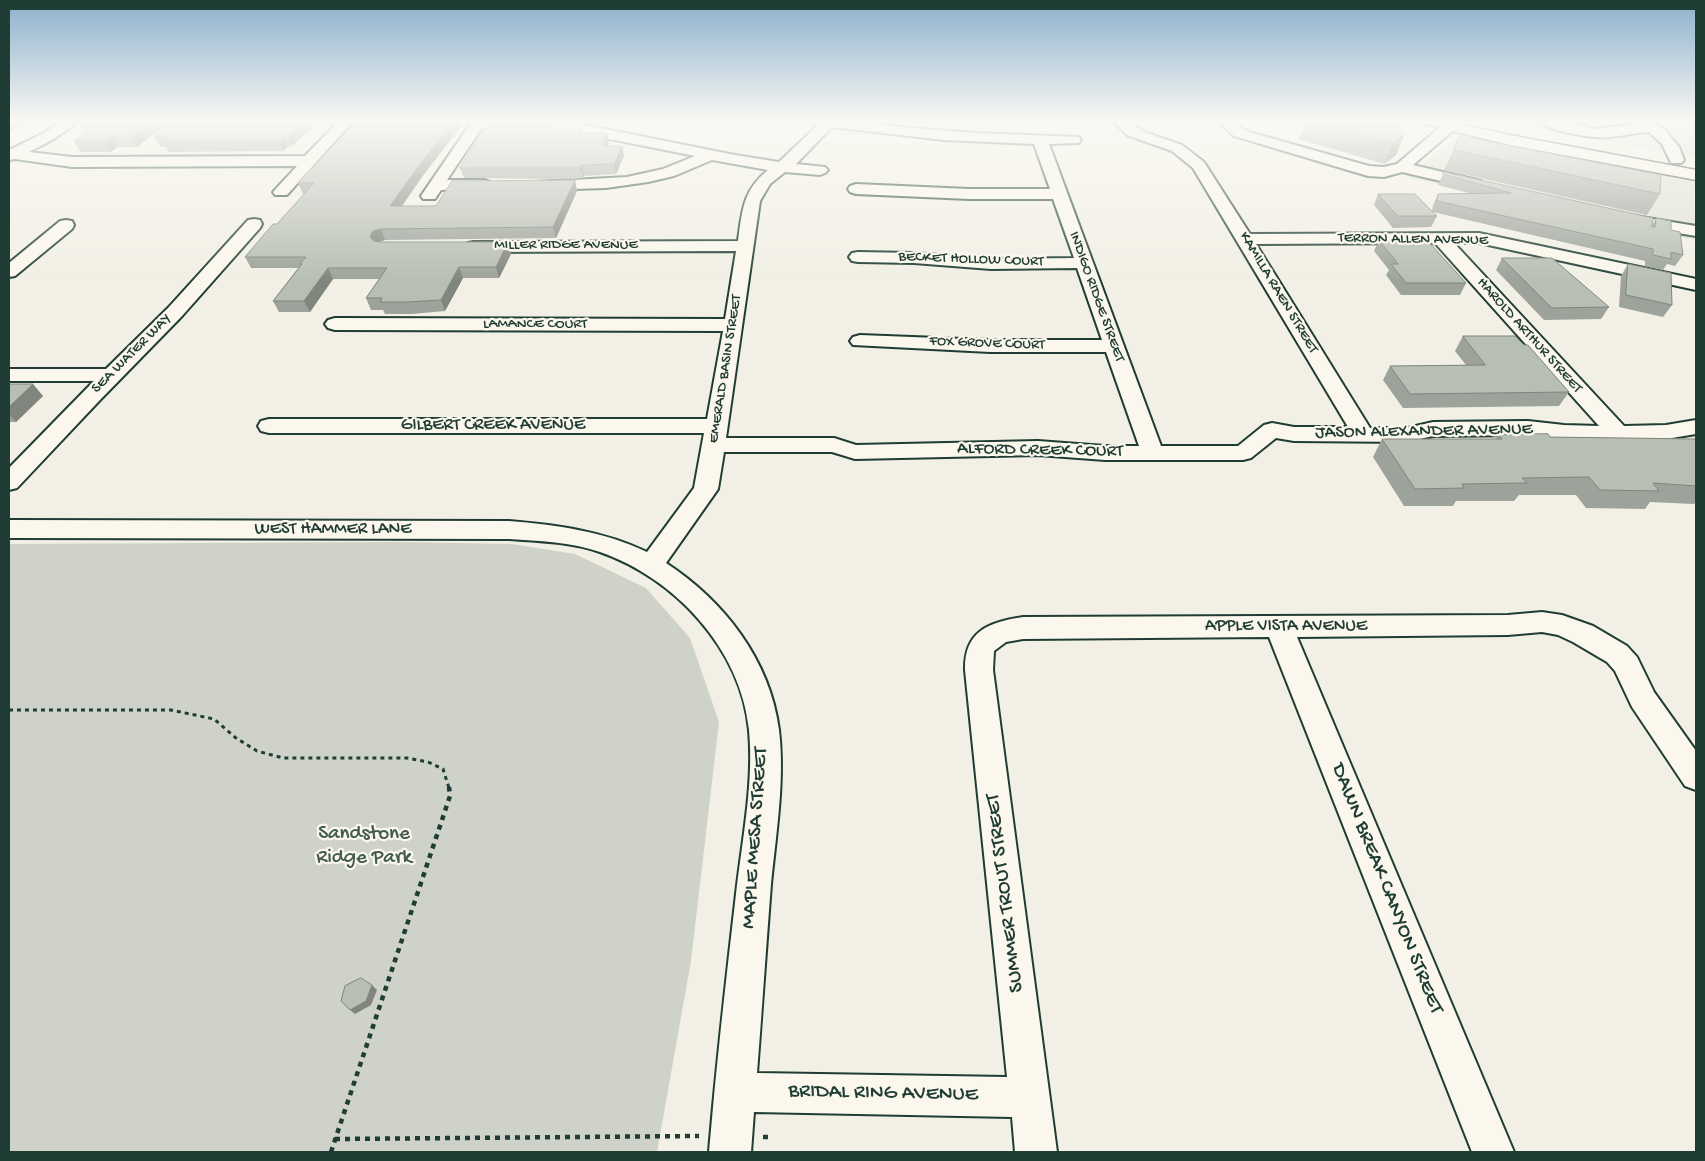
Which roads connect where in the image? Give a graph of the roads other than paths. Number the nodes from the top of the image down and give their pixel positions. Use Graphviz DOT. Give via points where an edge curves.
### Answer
graph roads {
  1 [pos="298,174"];
  2 [pos="444,174"];
  3 [pos="666,174"];
  4 [pos="770,174"];
  5 [pos="1052,174"];
  6 [pos="1205,174"];
  7 [pos="1433,174"];
  8 [pos="437,185"];
  9 [pos="497,185"];
  10 [pos="527,185"];
  11 [pos="1489,187"];
  12 [pos="856,189"];
  13 [pos="281,192"];
  14 [pos="1059,194"];
  15 [pos="428,199"];
  16 [pos="1623,218"];
  17 [pos="254,224"];
  18 [pos="66,225"];
  19 [pos="1696,231"];
  20 [pos="1245,239"];
  21 [pos="1440,239"];
  22 [pos="454,246"];
  23 [pos="746,246"];
  24 [pos="858,257"];
  25 [pos="1084,263"];
  26 [pos="9,272"];
  27 [pos="1696,284"];
  28 [pos="335,324"];
  29 [pos="734,325"];
  30 [pos="860,341"];
  31 [pos="1114,346"];
  32 [pos="9,375"];
  33 [pos="112,375"];
  34 [pos="269,426"];
  35 [pos="1696,427"];
  36 [pos="1272,430"];
  37 [pos="1618,433"];
  38 [pos="1363,434"];
  39 [pos="715,436"];
  40 [pos="796,445"];
  41 [pos="1153,454"];
  42 [pos="9,482"];
  43 [pos="9,529"];
  44 [pos="652,564"];
  45 [pos="1279,627"];
  46 [pos="990,638"];
  47 [pos="1696,776"];
  48 [pos="735,1092"];
  49 [pos="1030,1097"];
  50 [pos="730,1145"];
  51 [pos="1036,1152"];
  52 [pos="1493,1152"];
  1 -- 13 [label="street"];
  2 -- 8 [label="street"];
  3 -- 10 [label="street" via="615,184"];
  4 -- 23 [label="street, EMERALD BASIN STREET" via="757,188 752,201"];
  5 -- 14 [label="street, INDIGO RIDGE STREET"];
  6 -- 20 [label="street, KAMILLA RAEN STREET"];
  7 -- 11 [label="street"];
  8 -- 9 [label="street"];
  8 -- 15 [label="street"];
  12 -- 14 [label="street"];
  14 -- 25 [label="street, INDIGO RIDGE STREET"];
  16 -- 19 [label="street"];
  17 -- 33 [label="street, SEA WATER WAY" via="175,312"];
  18 -- 26 [label="street"];
  20 -- 21 [label="street, TERRON ALLEN AVENUE"];
  20 -- 38 [label="street, KAMILLA RAEN STREET"];
  21 -- 27 [label="street, TERRON ALLEN AVENUE" via="1479,238"];
  21 -- 37 [label="street, HAROLD ARTHUR STREET"];
  22 -- 23 [label="street, MILLER RIDGE AVENUE"];
  23 -- 29 [label="street, EMERALD BASIN STREET"];
  24 -- 25 [label="street, BECKET HOLLOW COURT" via="991,264"];
  25 -- 31 [label="street, INDIGO RIDGE STREET"];
  28 -- 29 [label="street, LAMANCE COURT"];
  29 -- 39 [label="street, EMERALD BASIN STREET"];
  30 -- 31 [label="street, FOX GROVE COURT"];
  31 -- 41 [label="street, INDIGO RIDGE STREET"];
  32 -- 33 [label="street"];
  33 -- 42 [label="street, SEA WATER WAY"];
  34 -- 39 [label="street, GILBERT CREEK AVENUE"];
  35 -- 37 [label="street, JASON ALEXANDER AVENUE" via="1666,432"];
  36 -- 38 [label="street, JASON ALEXANDER AVENUE" via="1294,434"];
  36 -- 41 [label="street, ALFORD CREEK COURT" via="1244,453"];
  37 -- 38 [label="street, JASON ALEXANDER AVENUE" via="1528,428 1433,429 1407,435"];
  39 -- 40 [label="street, GILBERT CREEK AVENUE"];
  39 -- 44 [label="street, EMERALD BASIN STREET" via="706,488"];
  40 -- 41 [label="street, ALFORD CREEK COURT" via="834,445 855,452 1038,448"];
  43 -- 44 [label="street, WEST HAMMER LANE" via="509,530 562,534 618,550"];
  44 -- 48 [label="street, MAPLE MESA STREET" via="702,606 726,632 745,664 759,699 764,730"];
  45 -- 46 [label="street, APPLE VISTA AVENUE" via="1023,628 1004,631"];
  45 -- 47 [label="street, APPLE VISTA AVENUE" via="1542,622 1562,625 1617,654 1627,666 1642,699"];
  45 -- 52 [label="street, DAWN BREAK CANYON STREET"];
  46 -- 49 [label="street, SUMMER TROUT STREET" via="979,652 979,670"];
  48 -- 49 [label="street, BRIDAL RING AVENUE"];
  48 -- 50 [label="street, MAPLE MESA STREET"];
  49 -- 51 [label="street, SUMMER TROUT STREET"];
}
